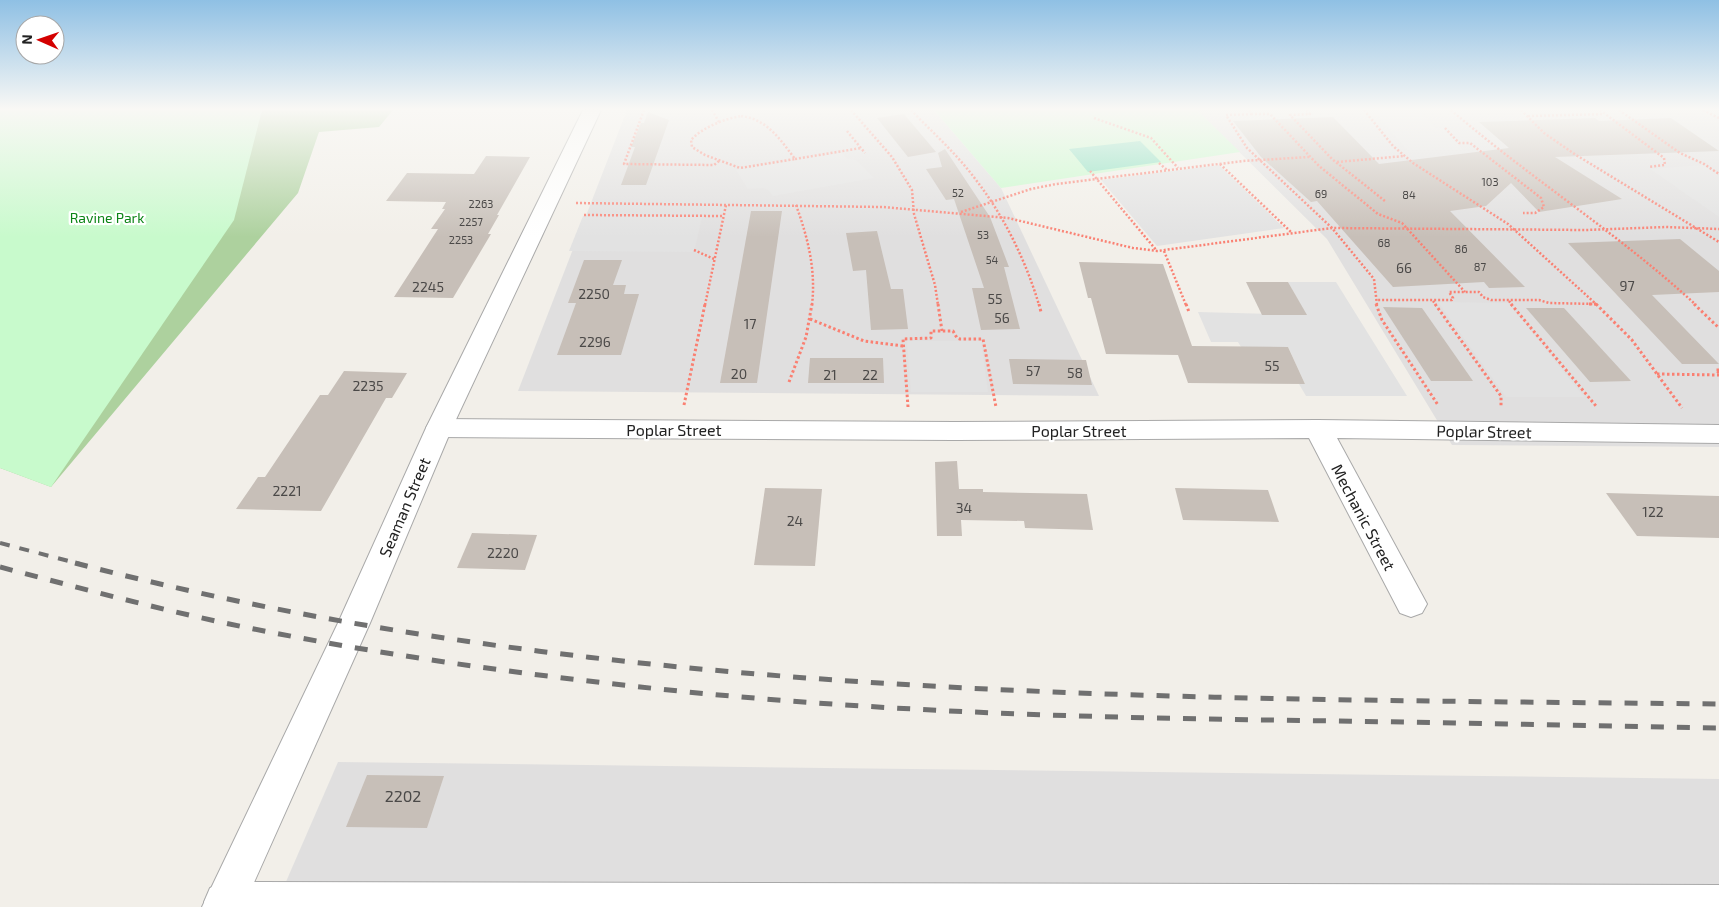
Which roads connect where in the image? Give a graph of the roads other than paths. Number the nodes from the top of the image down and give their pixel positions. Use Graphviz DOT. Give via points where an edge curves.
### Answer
graph roads {
  1 [pos="572,152"];
  2 [pos="439,428"];
  3 [pos="1318,429"];
  4 [pos="1719,434"];
  5 [pos="1411,604"];
  6 [pos="223,905"];
  7 [pos="1562,906"];
  8 [pos="1719,906"];
  1 -- 2 [label="street, Seaman Street"];
  2 -- 3 [label="street, Poplar Street"];
  2 -- 6 [label="street, Seaman Street" via="354,623"];
  3 -- 4 [label="street, Poplar Street"];
  3 -- 5 [label="street, Mechanic Street"];
  6 -- 7 [label="street"];
  7 -- 8 [label="street"];
}
